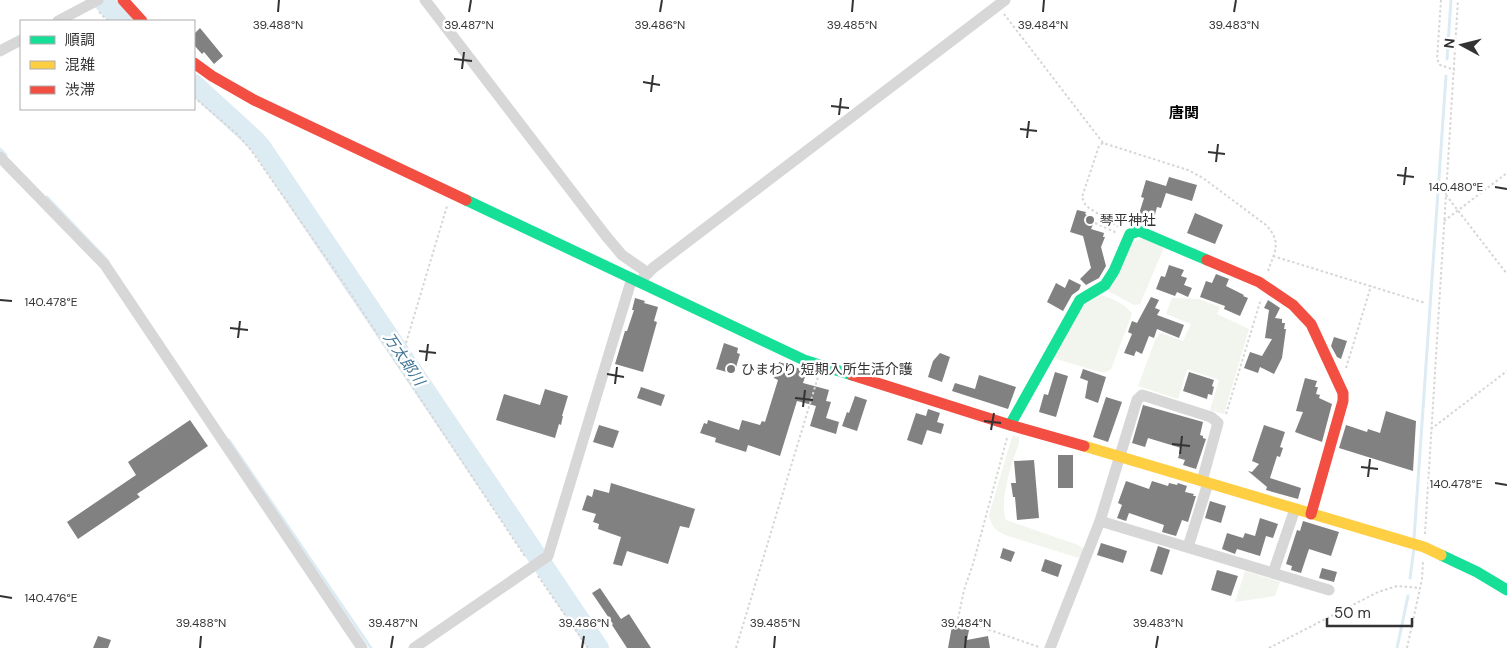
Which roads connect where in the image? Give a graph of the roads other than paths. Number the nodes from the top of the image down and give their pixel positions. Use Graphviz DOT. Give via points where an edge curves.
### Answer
graph roads {
  1 [pos="123,0"];
  2 [pos="425,0"];
  3 [pos="95,2"];
  4 [pos="998,2"];
  5 [pos="60,20"];
  6 [pos="141,20"];
  7 [pos="20,41"];
  8 [pos="0,51"];
  9 [pos="195,64"];
  10 [pos="0,157"];
  11 [pos="648,273"];
  12 [pos="636,280"];
  13 [pos="1010,425"];
  14 [pos="1120,456"];
  15 [pos="1205,482"];
  16 [pos="1295,508"];
  17 [pos="1311,514"];
  18 [pos="1100,521"];
  19 [pos="1188,547"];
  20 [pos="1274,573"];
  21 [pos="1329,590"];
  22 [pos="1507,590"];
  23 [pos="362,648"];
  24 [pos="414,648"];
  25 [pos="1050,648"];
  1 -- 6 [label="street"];
  2 -- 11 [label="street" via="606,236 622,255"];
  3 -- 5 [label="street"];
  4 -- 11 [label="street"];
  7 -- 8 [label="street"];
  9 -- 12 [label="street" via="254,100"];
  10 -- 23 [label="street" via="105,265"];
  11 -- 12 [label="street"];
  12 -- 13 [label="street" via="804,360"];
  12 -- 24 [label="street" via="548,556"];
  13 -- 14 [label="street"];
  13 -- 17 [label="street" via="1080,300 1104,285 1114,271 1129,236 1139,231 1264,286 1293,305 1311,324 1343,393"];
  14 -- 15 [label="street"];
  14 -- 15 [label="street" via="1137,400 1142,395 1211,417 1218,423"];
  14 -- 18 [label="street"];
  15 -- 16 [label="street"];
  15 -- 19 [label="street"];
  16 -- 17 [label="street"];
  16 -- 20 [label="street"];
  17 -- 22 [label="street" via="1423,547"];
  18 -- 19 [label="street"];
  18 -- 25 [label="street"];
  19 -- 20 [label="street"];
  20 -- 21 [label="street"];
}
